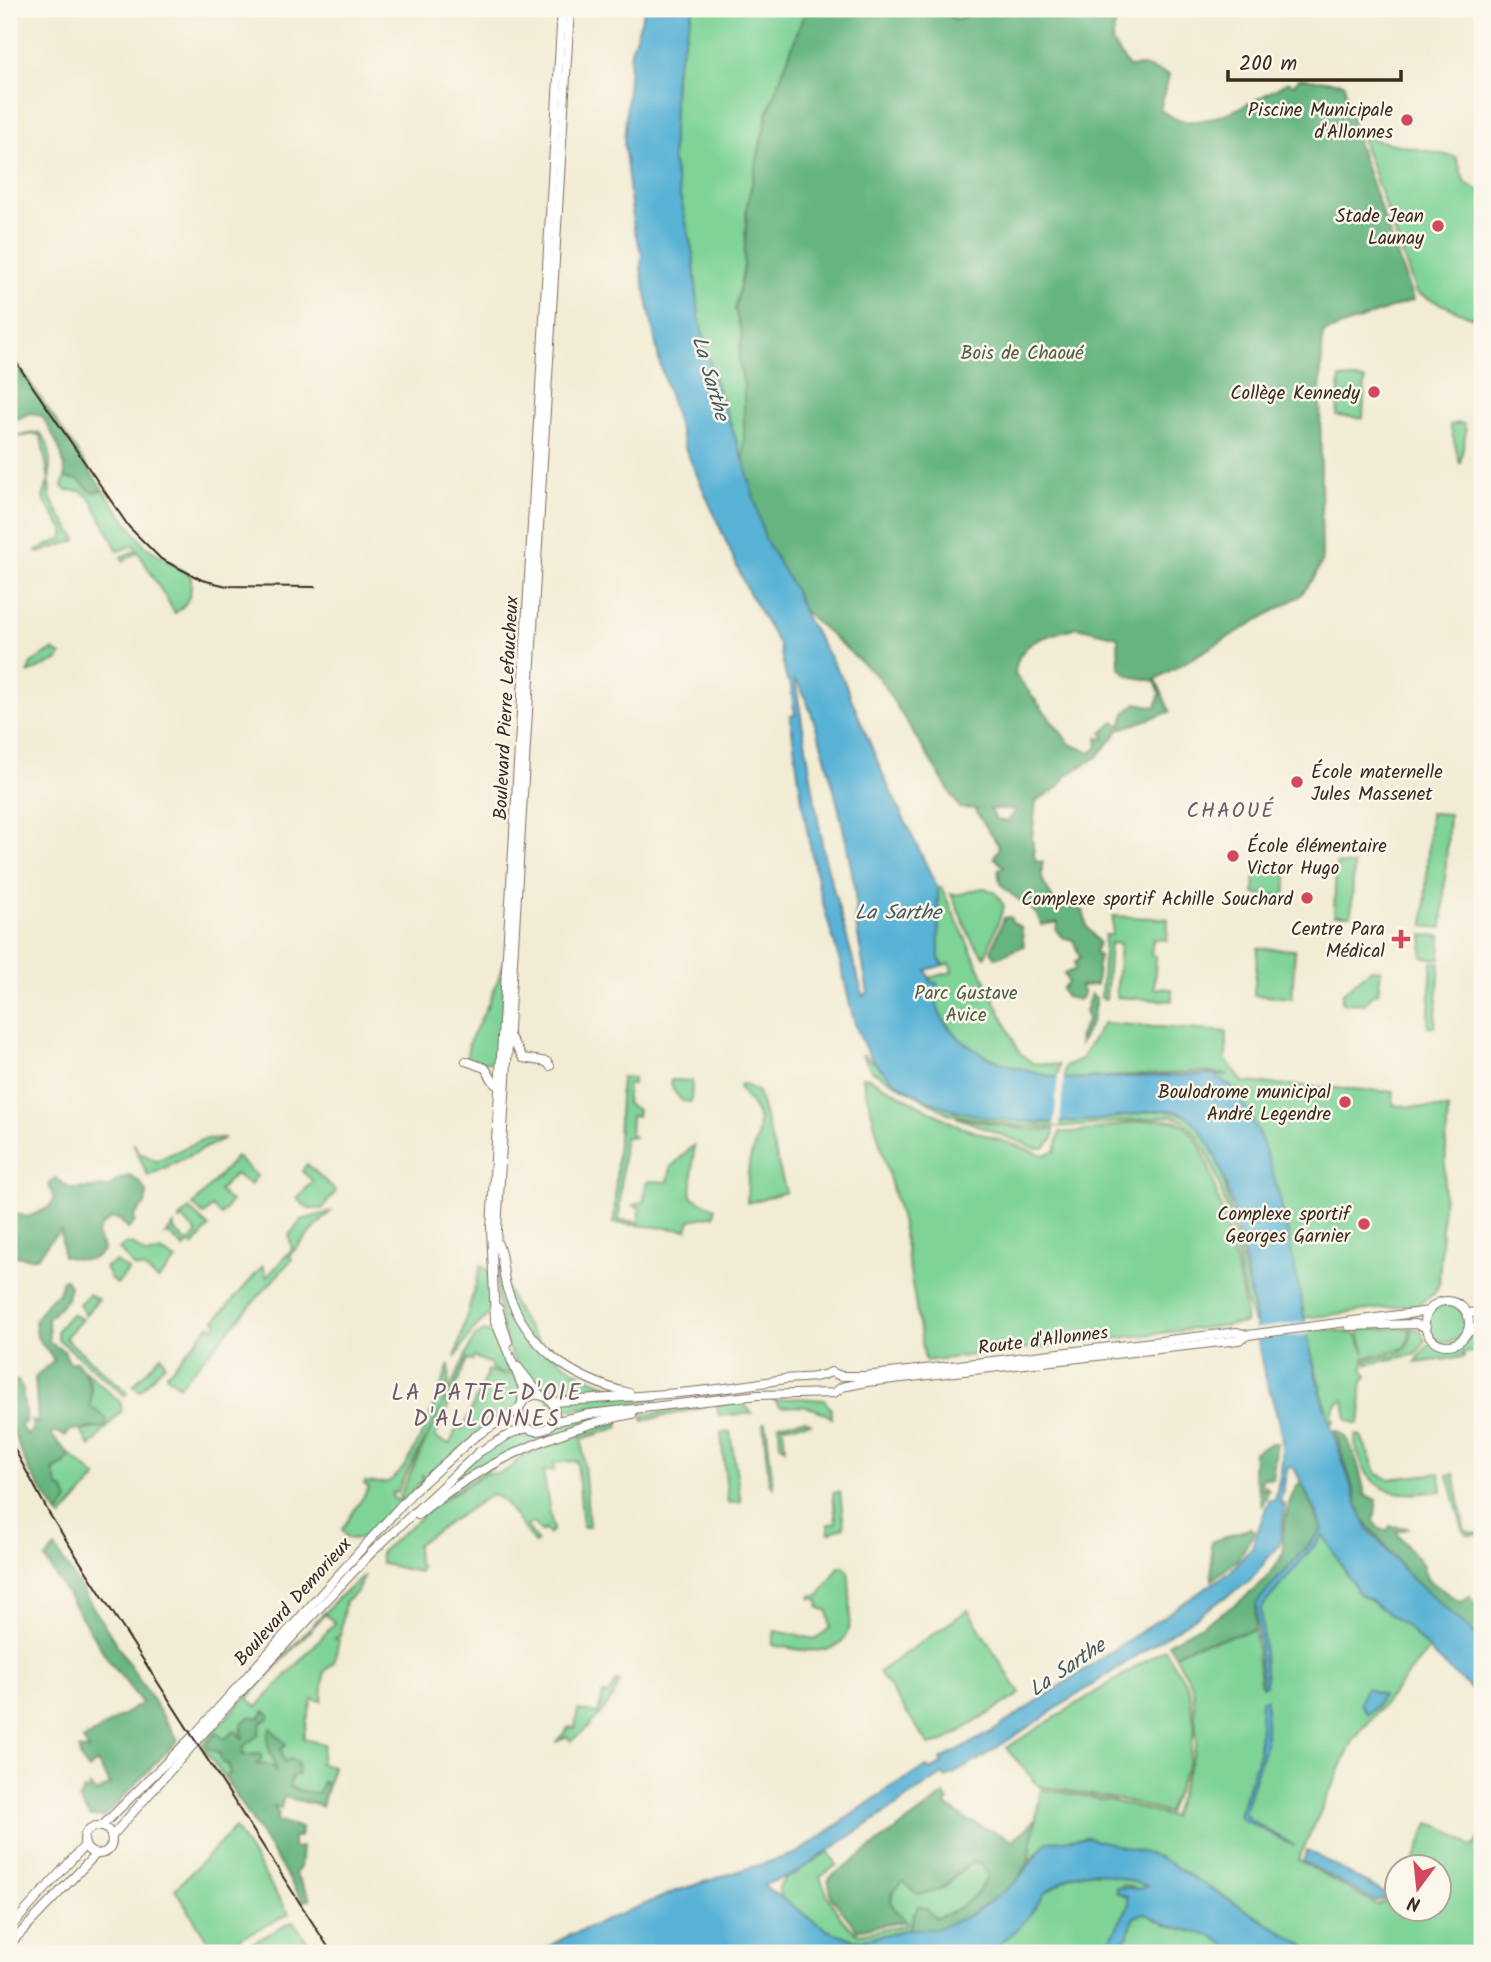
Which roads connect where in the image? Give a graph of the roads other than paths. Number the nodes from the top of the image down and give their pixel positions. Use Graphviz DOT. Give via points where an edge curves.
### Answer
graph roads {
  1 [pos="562,9"];
  2 [pos="570,9"];
  3 [pos="509,1035"];
  4 [pos="466,1061"];
  5 [pos="550,1066"];
  6 [pos="497,1094"];
  7 [pos="496,1241"];
  8 [pos="1429,1311"];
  9 [pos="1482,1312"];
  10 [pos="1467,1313"];
  11 [pos="1482,1324"];
  12 [pos="1312,1327"];
  13 [pos="1426,1327"];
  14 [pos="1466,1333"];
  15 [pos="1248,1335"];
  16 [pos="841,1376"];
  17 [pos="824,1377"];
  18 [pos="842,1387"];
  19 [pos="830,1392"];
  20 [pos="540,1395"];
  21 [pos="649,1395"];
  22 [pos="552,1402"];
  23 [pos="674,1404"];
  24 [pos="520,1406"];
  25 [pos="552,1422"];
  26 [pos="527,1428"];
  27 [pos="335,1590"];
  28 [pos="101,1827"];
  29 [pos="111,1837"];
  30 [pos="85,1845"];
  31 [pos="96,1854"];
  32 [pos="9,1929"];
  33 [pos="9,1945"];
  1 -- 6 [label="main road, Boulevard Pierre Lefaucheux"];
  2 -- 3 [label="main road, Boulevard Pierre Lefaucheux"];
  3 -- 5 [label="main road" via="523,1058"];
  3 -- 7 [label="main road, Boulevard Pierre Lefaucheux"];
  4 -- 6 [label="main road" via="486,1069"];
  6 -- 24 [label="main road, Boulevard Pierre Lefaucheux" via="492,1301 498,1333 523,1388"];
  7 -- 20 [label="main road, Boulevard Pierre Lefaucheux" via="498,1309 506,1339 519,1369"];
  7 -- 21 [label="main road" via="507,1289 518,1313 549,1354 583,1379"];
  8 -- 10 [label="main road" via="1439,1302 1449,1301"];
  8 -- 12 [label="main road, Route d'Allonnes"];
  8 -- 13 [label="main road"];
  9 -- 10 [label="main road"];
  10 -- 14 [label="main road"];
  11 -- 14 [label="main road"];
  12 -- 13 [label="main road, Route d'Allonnes"];
  12 -- 15 [label="main road, Route d'Allonnes"];
  13 -- 14 [label="main road" via="1432,1339 1443,1345 1458,1342"];
  15 -- 16 [label="main road, Route d'Allonnes" via="1237,1332"];
  15 -- 18 [label="main road, Route d'Allonnes" via="1239,1340"];
  16 -- 17 [label="main road, Route d'Allonnes" via="834,1372"];
  16 -- 18 [label="main road"];
  17 -- 19 [label="main road" via="823,1387"];
  17 -- 21 [label="main road, Route d'Allonnes"];
  18 -- 19 [label="main road, Route d'Allonnes"];
  19 -- 23 [label="main road, Route d'Allonnes"];
  20 -- 22 [label="main road"];
  20 -- 24 [label="main road" via="526,1398"];
  21 -- 22 [label="main road, Route d'Allonnes"];
  22 -- 25 [label="main road"];
  23 -- 25 [label="main road, Route d'Allonnes"];
  23 -- 27 [label="main road" via="561,1435 488,1469 425,1509"];
  24 -- 26 [label="main road" via="520,1420"];
  24 -- 28 [label="main road, Boulevard Demorieux" via="473,1438 413,1492 195,1734"];
  25 -- 26 [label="main road" via="541,1431"];
  26 -- 27 [label="main road, Boulevard Demorieux" via="479,1452"];
  27 -- 29 [label="main road, Boulevard Demorieux"];
  28 -- 29 [label="main road"];
  28 -- 30 [label="main road" via="87,1831"];
  29 -- 31 [label="main road" via="108,1849"];
  30 -- 31 [label="main road"];
  30 -- 32 [label="main road"];
  31 -- 33 [label="main road"];
}
